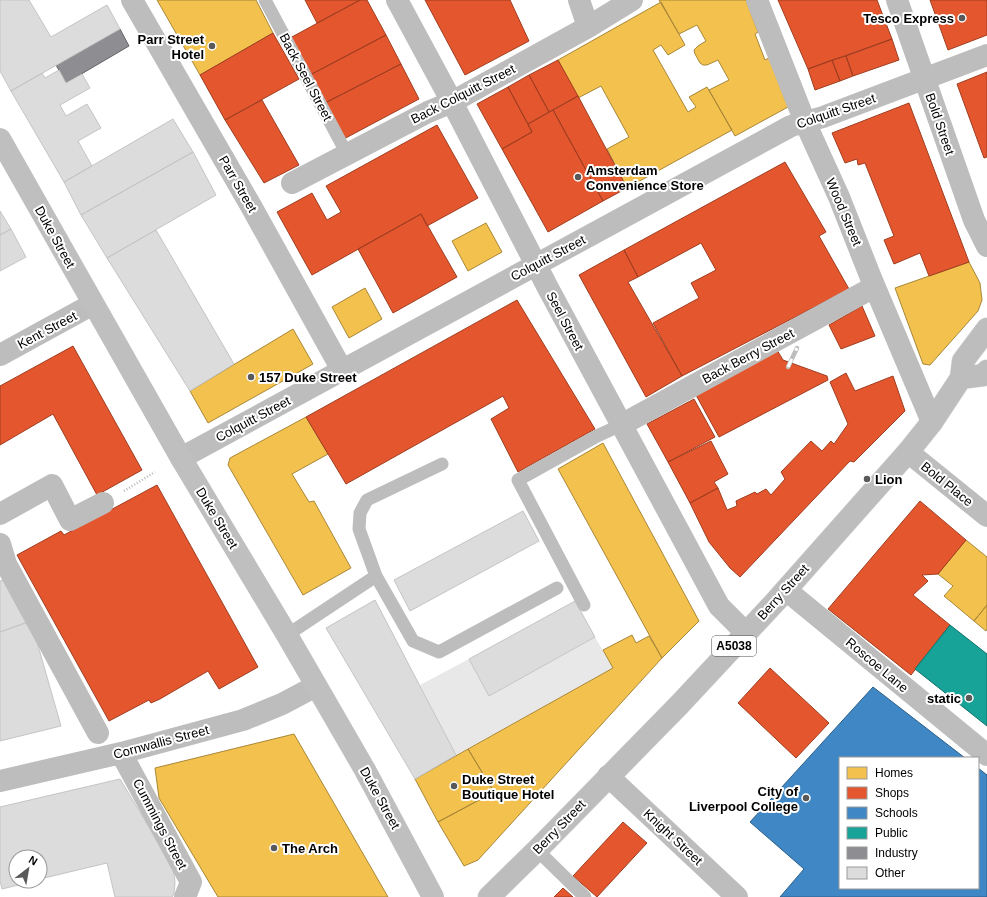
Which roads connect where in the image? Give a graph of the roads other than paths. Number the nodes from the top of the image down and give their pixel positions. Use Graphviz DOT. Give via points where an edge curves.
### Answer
graph roads {
  1 [pos="132,0"];
  2 [pos="265,0"];
  3 [pos="397,0"];
  4 [pos="580,0"];
  5 [pos="632,0"];
  6 [pos="757,0"];
  7 [pos="897,0"];
  8 [pos="588,27"];
  9 [pos="987,55"];
  10 [pos="925,79"];
  11 [pos="452,102"];
  12 [pos="805,122"];
  13 [pos="0,139"];
  14 [pos="347,154"];
  15 [pos="292,182"];
  16 [pos="987,246"];
  17 [pos="535,265"];
  18 [pos="874,287"];
  19 [pos="93,304"];
  20 [pos="987,329"];
  21 [pos="0,355"];
  22 [pos="342,370"];
  23 [pos="987,371"];
  24 [pos="961,378"];
  25 [pos="932,422"];
  26 [pos="621,425"];
  27 [pos="908,452"];
  28 [pos="181,458"];
  29 [pos="442,464"];
  30 [pos="102,503"];
  31 [pos="0,514"];
  32 [pos="987,516"];
  33 [pos="2,558"];
  34 [pos="376,576"];
  35 [pos="556,588"];
  36 [pos="786,590"];
  37 [pos="584,605"];
  38 [pos="746,634"];
  39 [pos="287,635"];
  40 [pos="316,686"];
  41 [pos="98,733"];
  42 [pos="121,753"];
  43 [pos="987,756"];
  44 [pos="608,776"];
  45 [pos="0,781"];
  46 [pos="537,850"];
  47 [pos="185,897"];
  48 [pos="433,897"];
  49 [pos="489,897"];
  50 [pos="585,897"];
  51 [pos="737,897"];
  1 -- 22 [label="street, Parr Street"];
  2 -- 14 [label="lane, Back Seel Street"];
  3 -- 11 [label="street, Seel Street"];
  4 -- 8 [label="street"];
  5 -- 8 [label="street, Back Colquitt Street"];
  6 -- 12 [label="street, Wood Street"];
  7 -- 10 [label="street, Bold Street"];
  8 -- 11 [label="street, Back Colquitt Street"];
  9 -- 10 [label="street, Colquitt Street"];
  10 -- 12 [label="street, Colquitt Street"];
  10 -- 16 [label="street, Bold Street" via="974,220"];
  11 -- 14 [label="street, Back Colquitt Street"];
  11 -- 17 [label="street, Seel Street"];
  12 -- 17 [label="street, Colquitt Street" via="791,126"];
  12 -- 18 [label="street, Wood Street"];
  13 -- 19 [label="street, Duke Street"];
  14 -- 15 [label="street, Back Colquitt Street"];
  17 -- 22 [label="street, Colquitt Street"];
  17 -- 26 [label="street, Seel Street"];
  18 -- 25 [label="street, Wood Street"];
  18 -- 26 [label="street, Back Berry Street"];
  19 -- 21 [label="street, Kent Street"];
  19 -- 28 [label="street, Duke Street"];
  20 -- 24 [label="street, Berry Street / A5038" via="963,361"];
  22 -- 28 [label="street, Colquitt Street"];
  23 -- 24 [label="street" via="984,375"];
  24 -- 25 [label="street, Berry Street / A5038"];
  25 -- 27 [label="street, Berry Street / A5038"];
  26 -- 37 [label="lane" via="518,480"];
  26 -- 38 [label="street, Seel Street" via="719,606"];
  27 -- 32 [label="street, Bold Place"];
  27 -- 36 [label="street, Berry Street / A5038"];
  28 -- 39 [label="street, Duke Street"];
  29 -- 34 [label="lane" via="367,500 360,513 359,529"];
  30 -- 31 [label="street" via="70,520 52,485"];
  33 -- 41 [label="street"];
  34 -- 35 [label="lane" via="413,641 439,652"];
  34 -- 39 [label="lane"];
  36 -- 38 [label="street, Berry Street / A5038"];
  36 -- 43 [label="street, Roscoe Lane"];
  38 -- 44 [label="street, Berry Street / A5038"];
  39 -- 40 [label="street, Duke Street"];
  40 -- 42 [label="street, Cornwallis Street" via="243,720"];
  40 -- 48 [label="street, Duke Street" via="365,770"];
  42 -- 45 [label="street, Cornwallis Street"];
  42 -- 47 [label="street, Cummings Street" via="191,882"];
  44 -- 46 [label="street, Berry Street / A5038"];
  44 -- 51 [label="street, Knight Street"];
  46 -- 49 [label="street, Berry Street / A5038"];
  46 -- 50 [label="lane"];
}
